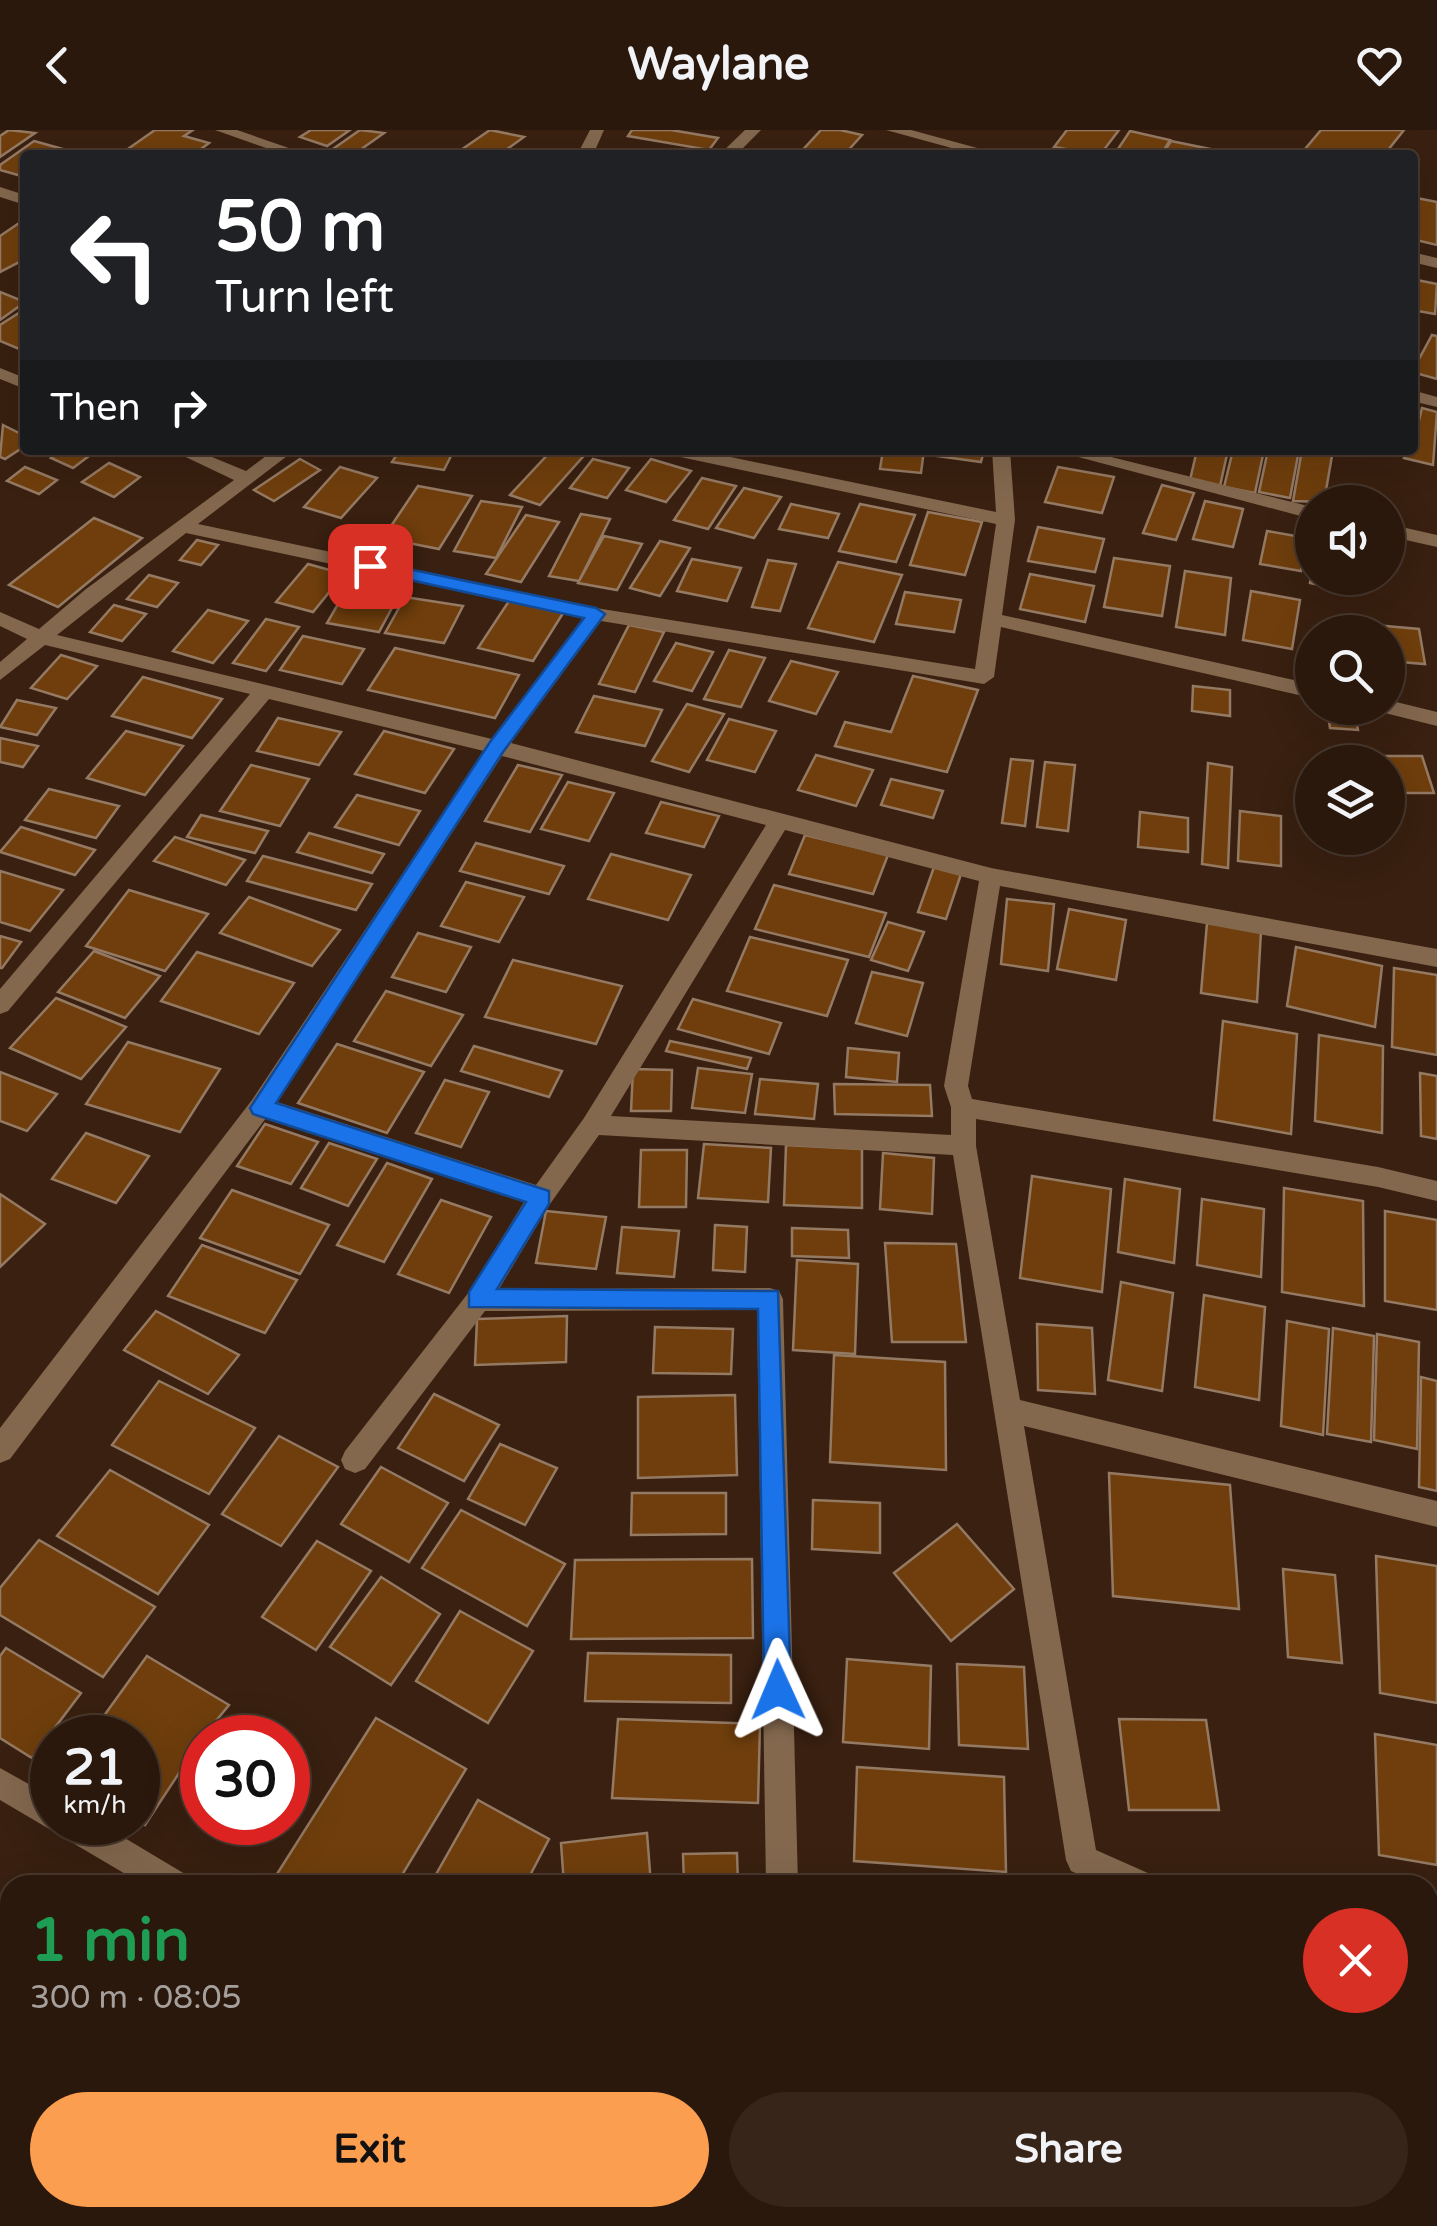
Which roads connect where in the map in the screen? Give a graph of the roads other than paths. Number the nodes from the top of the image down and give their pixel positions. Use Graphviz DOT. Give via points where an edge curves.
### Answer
graph roads {
  1 [pos="222,130"];
  2 [pos="754,130"];
  3 [pos="893,130"];
  4 [pos="285,150"];
  5 [pos="733,150"];
  6 [pos="975,150"];
  7 [pos="192,455"];
  8 [pos="279,455"];
  9 [pos="695,455"];
  10 [pos="1001,455"];
  11 [pos="1081,455"];
  12 [pos="248,478"];
  13 [pos="1295,509"];
  14 [pos="1006,520"];
  15 [pos="183,527"];
  16 [pos="1405,534"];
  17 [pos="1437,541"];
  18 [pos="596,614"];
  19 [pos="0,618"];
  20 [pos="992,619"];
  21 [pos="40,637"];
  22 [pos="0,673"];
  23 [pos="1295,687"];
  24 [pos="262,692"];
  25 [pos="1405,711"];
  26 [pos="1437,718"];
  27 [pos="497,747"];
  28 [pos="780,821"];
  29 [pos="991,876"];
  30 [pos="1437,958"];
  31 [pos="0,1004"];
  32 [pos="963,1107"];
  33 [pos="261,1108"];
  34 [pos="593,1124"];
  35 [pos="964,1146"];
  36 [pos="1437,1191"];
  37 [pos="541,1198"];
  38 [pos="478,1300"];
  39 [pos="1010,1410"];
  40 [pos="0,1450"];
  41 [pos="355,1460"];
  42 [pos="1437,1514"];
  43 [pos="0,1783"];
  44 [pos="30,1801"];
  45 [pos="107,1845"];
  46 [pos="157,1875"];
  47 [pos="782,1875"];
  48 [pos="1116,1875"];
  1 -- 4 [label="street"];
  2 -- 5 [label="street"];
  3 -- 6 [label="street"];
  7 -- 12 [label="street"];
  8 -- 12 [label="street"];
  9 -- 14 [label="street"];
  10 -- 14 [label="street"];
  11 -- 13 [label="street"];
  12 -- 15 [label="street"];
  14 -- 20 [label="street"];
  15 -- 18 [label="street"];
  15 -- 21 [label="street"];
  16 -- 17 [label="street"];
  18 -- 20 [label="street" via="984,678"];
  18 -- 27 [label="street"];
  19 -- 21 [label="street"];
  20 -- 23 [label="street"];
  21 -- 22 [label="street"];
  21 -- 24 [label="street"];
  24 -- 27 [label="street"];
  24 -- 31 [label="street"];
  25 -- 26 [label="street"];
  27 -- 28 [label="street"];
  27 -- 33 [label="street"];
  28 -- 29 [label="street"];
  28 -- 34 [label="street"];
  29 -- 30 [label="street"];
  29 -- 32 [label="street" via="956,1086"];
  32 -- 35 [label="street"];
  32 -- 36 [label="street"];
  33 -- 37 [label="street"];
  33 -- 40 [label="street"];
  34 -- 35 [label="street"];
  34 -- 37 [label="street"];
  35 -- 39 [label="street"];
  37 -- 38 [label="street"];
  38 -- 41 [label="street"];
  38 -- 47 [label="street" via="770,1299"];
  39 -- 42 [label="street"];
  39 -- 48 [label="street" via="1082,1860"];
  43 -- 44 [label="street"];
  45 -- 46 [label="street"];
}
